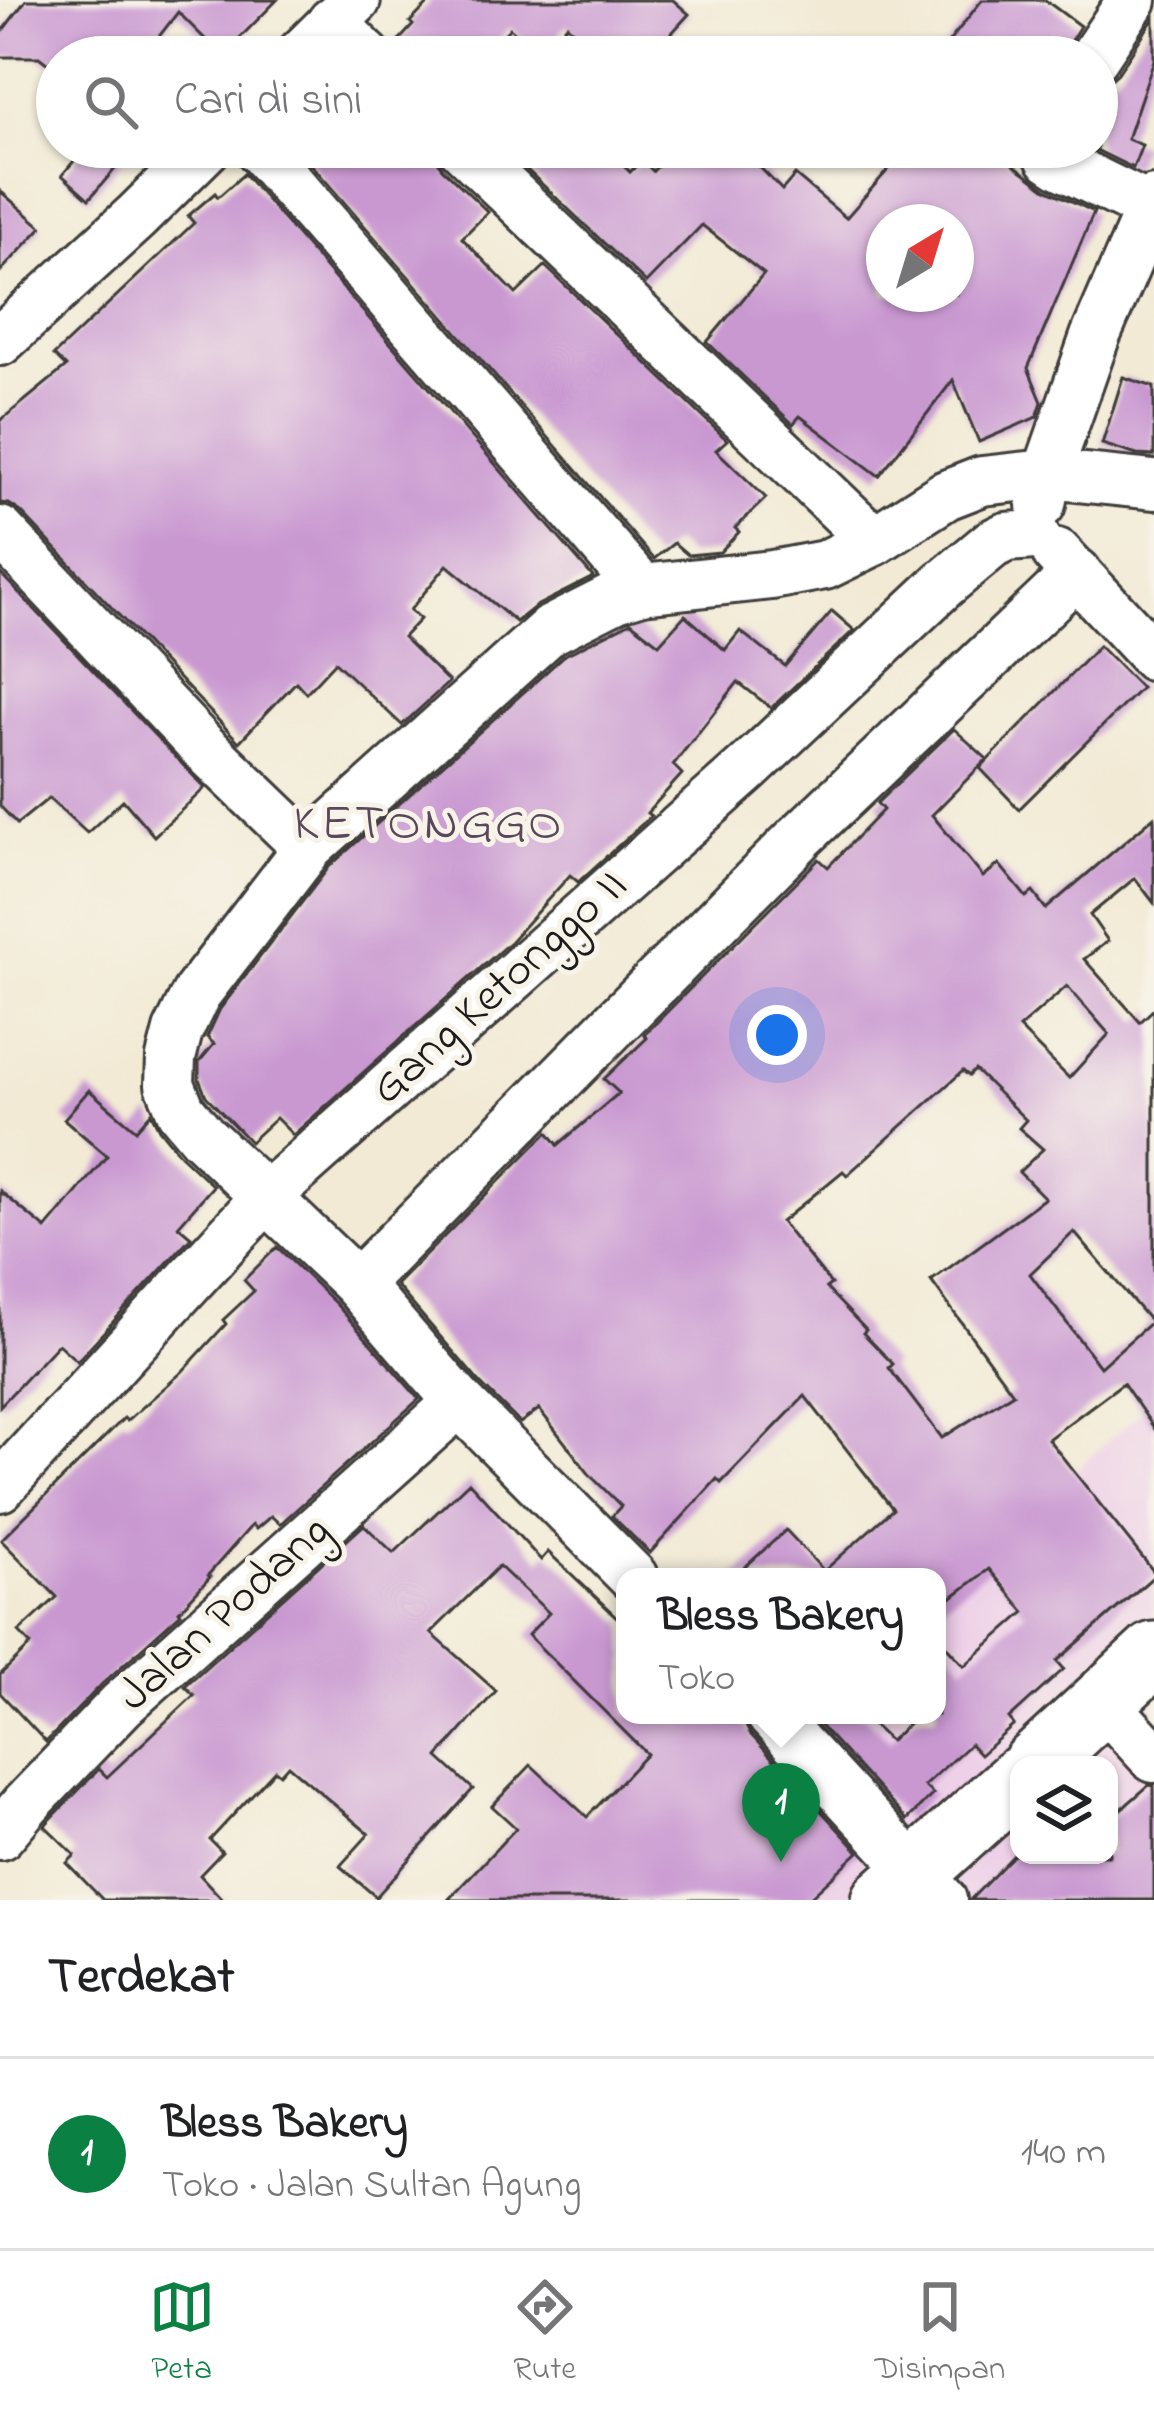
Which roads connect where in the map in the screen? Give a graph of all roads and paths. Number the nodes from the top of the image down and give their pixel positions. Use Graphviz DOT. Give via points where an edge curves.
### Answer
graph roads {
  1 [pos="1132,0"];
  2 [pos="344,11"];
  3 [pos="319,36"];
  4 [pos="1108,36"];
  5 [pos="186,168"];
  6 [pos="276,168"];
  7 [pos="484,168"];
  8 [pos="1069,168"];
  9 [pos="1152,204"];
  10 [pos="0,341"];
  11 [pos="1047,474"];
  12 [pos="1154,485"];
  13 [pos="0,531"];
  14 [pos="1035,535"];
  15 [pos="874,541"];
  16 [pos="1077,573"];
  17 [pos="642,589"];
  18 [pos="1154,657"];
  19 [pos="308,848"];
  20 [pos="267,1196"];
  21 [pos="357,1284"];
  22 [pos="459,1402"];
  23 [pos="0,1487"];
  24 [pos="624,1568"];
  25 [pos="1154,1654"];
  26 [pos="1102,1702"];
  27 [pos="778,1724"];
  28 [pos="1044,1756"];
  29 [pos="1154,1758"];
  30 [pos="1010,1789"];
  31 [pos="0,1835"];
  32 [pos="914,1891"];
  1 -- 4 [label="street"];
  2 -- 3 [label="street"];
  5 -- 10 [label="street"];
  6 -- 17 [label="street"];
  7 -- 15 [label="street"];
  8 -- 9 [label="street"];
  9 -- 11 [label="street"];
  11 -- 12 [label="street"];
  11 -- 14 [label="street"];
  11 -- 15 [label="street" via="982,481"];
  13 -- 19 [label="street"];
  14 -- 16 [label="street"];
  14 -- 20 [label="street, Gang Ketonggo II" via="992,544 944,584"];
  15 -- 17 [label="street" via="825,566"];
  16 -- 18 [label="street"];
  16 -- 21 [label="street" via="800,837"];
  17 -- 19 [label="street" via="550,631"];
  19 -- 20 [label="street" via="196,994 171,1058 181,1111"];
  20 -- 21 [label="street"];
  20 -- 23 [label="street, Gang Ketonggo II"];
  21 -- 22 [label="street"];
  22 -- 24 [label="street"];
  22 -- 31 [label="street, Jalan Podang" via="122,1705"];
  25 -- 26 [label="main road"];
  26 -- 28 [label="main road"];
  26 -- 29 [label="street"];
  27 -- 32 [label="street"];
  30 -- 32 [label="main road"];
}
